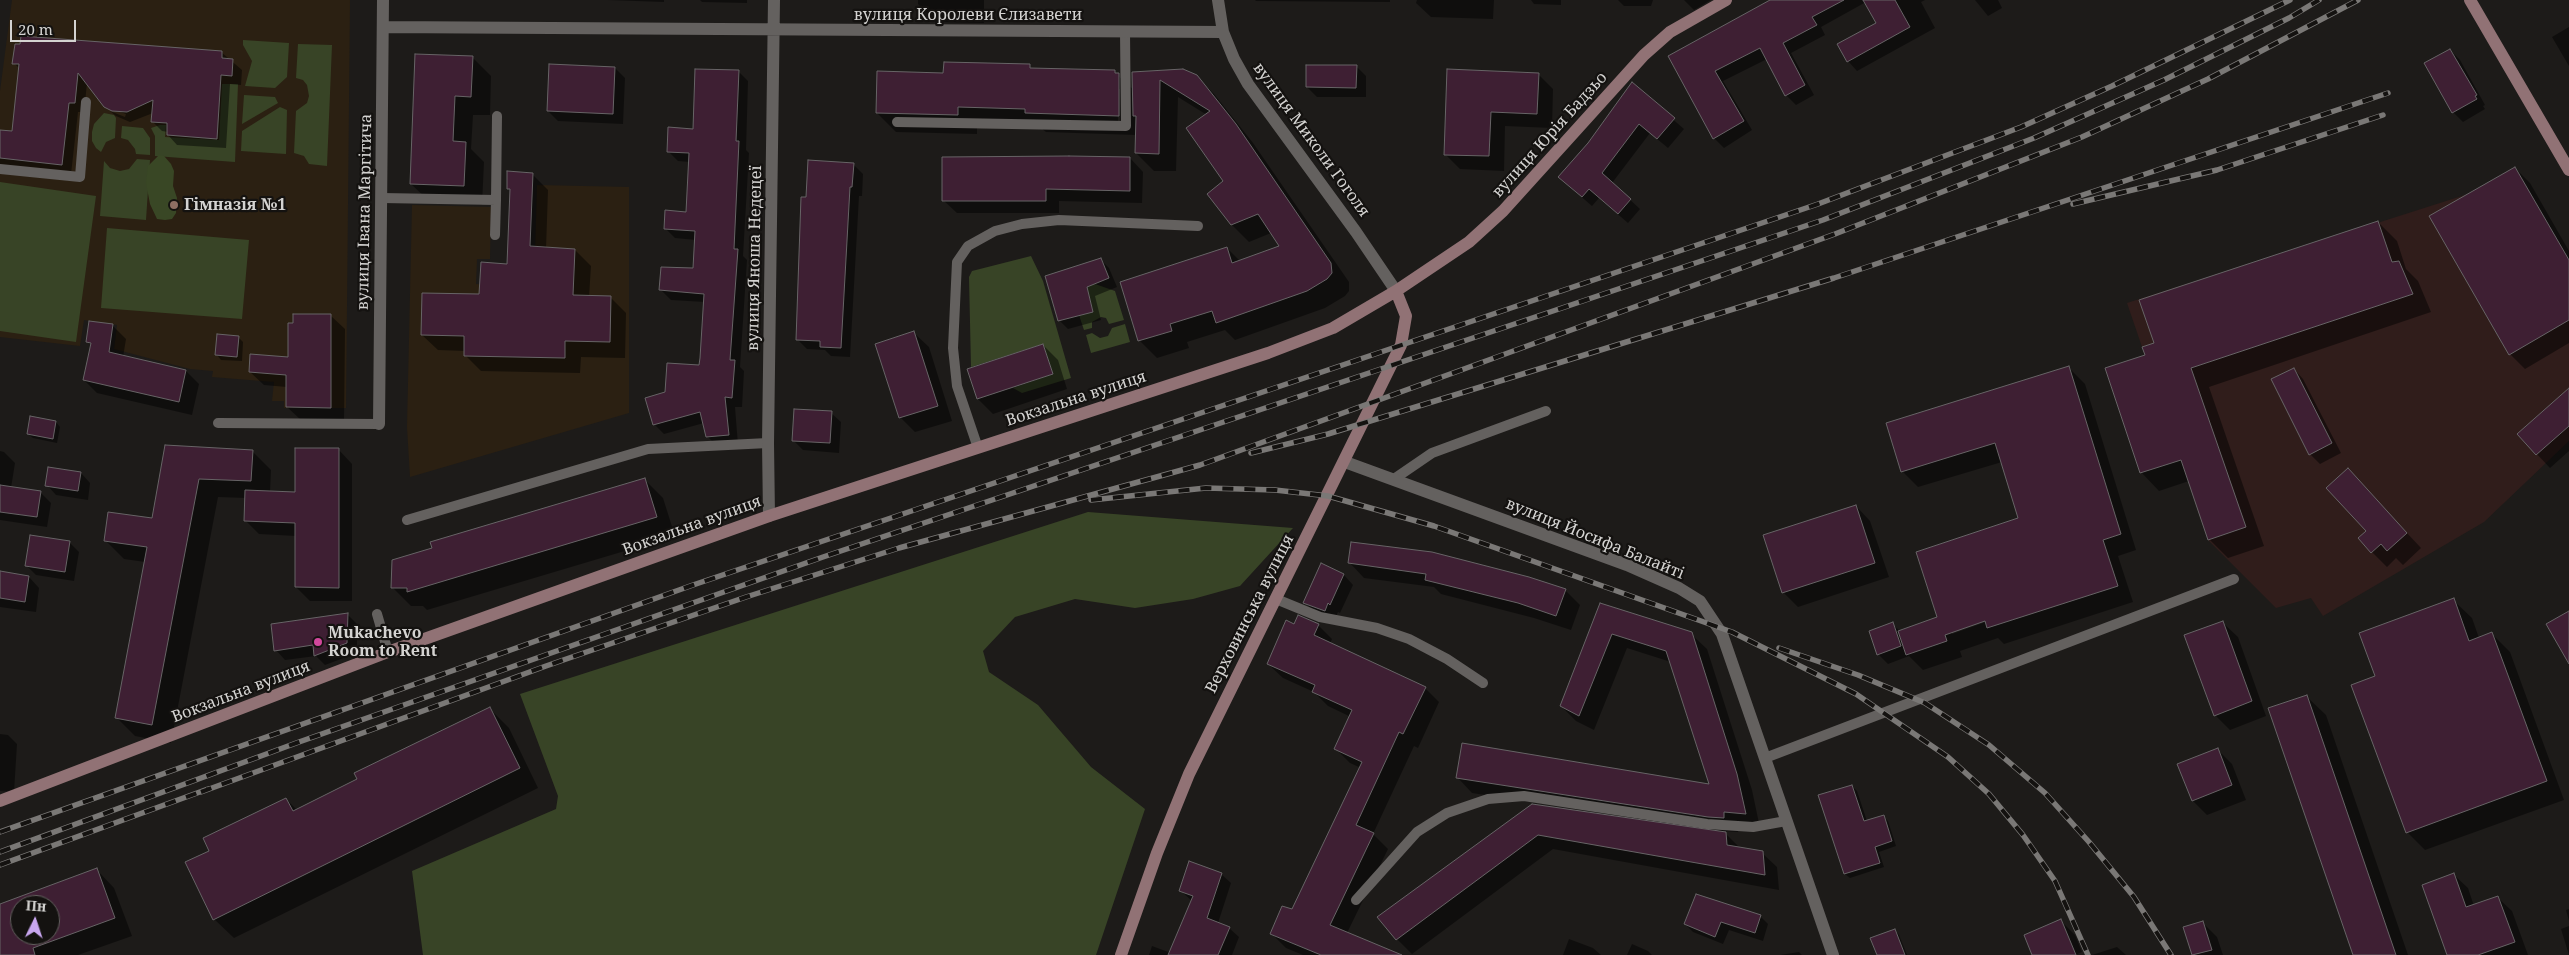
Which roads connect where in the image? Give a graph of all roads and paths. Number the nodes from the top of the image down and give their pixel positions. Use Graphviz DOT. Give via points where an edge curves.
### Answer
graph roads {
  1 [pos="383,0"];
  2 [pos="774,0"];
  3 [pos="1218,0"];
  4 [pos="1726,0"];
  5 [pos="2470,0"];
  6 [pos="383,27"];
  7 [pos="774,29"];
  8 [pos="1125,32"];
  9 [pos="1223,32"];
  10 [pos="86,102"];
  11 [pos="497,116"];
  12 [pos="897,122"];
  13 [pos="0,170"];
  14 [pos="2569,170"];
  15 [pos="382,198"];
  16 [pos="496,200"];
  17 [pos="1198,226"];
  18 [pos="496,235"];
  19 [pos="1396,292"];
  20 [pos="1546,411"];
  21 [pos="218,423"];
  22 [pos="379,424"];
  23 [pos="768,443"];
  24 [pos="978,448"];
  25 [pos="1345,462"];
  26 [pos="1394,480"];
  27 [pos="769,516"];
  28 [pos="407,520"];
  29 [pos="2234,579"];
  30 [pos="1276,598"];
  31 [pos="377,614"];
  32 [pos="388,652"];
  33 [pos="1483,684"];
  34 [pos="1765,758"];
  35 [pos="0,801"];
  36 [pos="1786,821"];
  37 [pos="1356,900"];
  38 [pos="1121,955"];
  39 [pos="1834,955"];
  1 -- 6 [label="street, вулиця Івана Маргітича"];
  2 -- 7 [label="street, вулиця Яноша Недецеї"];
  3 -- 9 [label="street, вулиця Миколи Гоголя"];
  4 -- 19 [label="street, вулиця Юрія Бадзьо" via="1670,32 1644,55 1503,211 1469,242"];
  5 -- 14 [label="street"];
  6 -- 7 [label="street, вулиця Королеви Єлизавети"];
  6 -- 15 [label="street, вулиця Івана Маргітича"];
  7 -- 8 [label="street, вулиця Королеви Єлизавети"];
  7 -- 23 [label="street, вулиця Яноша Недецеї"];
  8 -- 9 [label="street, вулиця Королеви Єлизавети"];
  8 -- 12 [label="lane" via="1126,126"];
  9 -- 19 [label="street, вулиця Миколи Гоголя" via="1248,84"];
  10 -- 13 [label="lane" via="80,177"];
  11 -- 16 [label="lane"];
  15 -- 16 [label="lane"];
  15 -- 22 [label="street, вулиця Івана Маргітича"];
  16 -- 18 [label="lane"];
  17 -- 24 [label="lane" via="1058,220 995,231 968,246 957,262 953,348 956,386"];
  19 -- 24 [label="street, Вокзальна вулиця" via="1333,328 1277,349"];
  19 -- 25 [label="street, Верховинська вулиця" via="1406,316 1401,345"];
  20 -- 26 [label="lane" via="1432,453"];
  21 -- 22 [label="lane"];
  23 -- 27 [label="street, вулиця Яноша Недецеї"];
  23 -- 28 [label="lane" via="648,449"];
  24 -- 27 [label="street, Вокзальна вулиця"];
  25 -- 26 [label="street, вулиця Йосифа Балайті"];
  25 -- 30 [label="street, Верховинська вулиця"];
  26 -- 34 [label="street, вулиця Йосифа Балайті" via="1627,565 1700,601 1722,634"];
  27 -- 32 [label="street, Вокзальна вулиця"];
  29 -- 34 [label="lane"];
  30 -- 33 [label="lane" via="1320,617 1377,628 1409,639 1447,659"];
  30 -- 38 [label="street, Верховинська вулиця" via="1190,774 1157,853"];
  31 -- 32 [label="lane"];
  32 -- 35 [label="street, Вокзальна вулиця"];
  34 -- 36 [label="street, вулиця Йосифа Балайті"];
  36 -- 37 [label="lane" via="1753,828 1524,796 1488,798 1446,813 1417,832"];
  36 -- 39 [label="street, вулиця Йосифа Балайті"];
}
